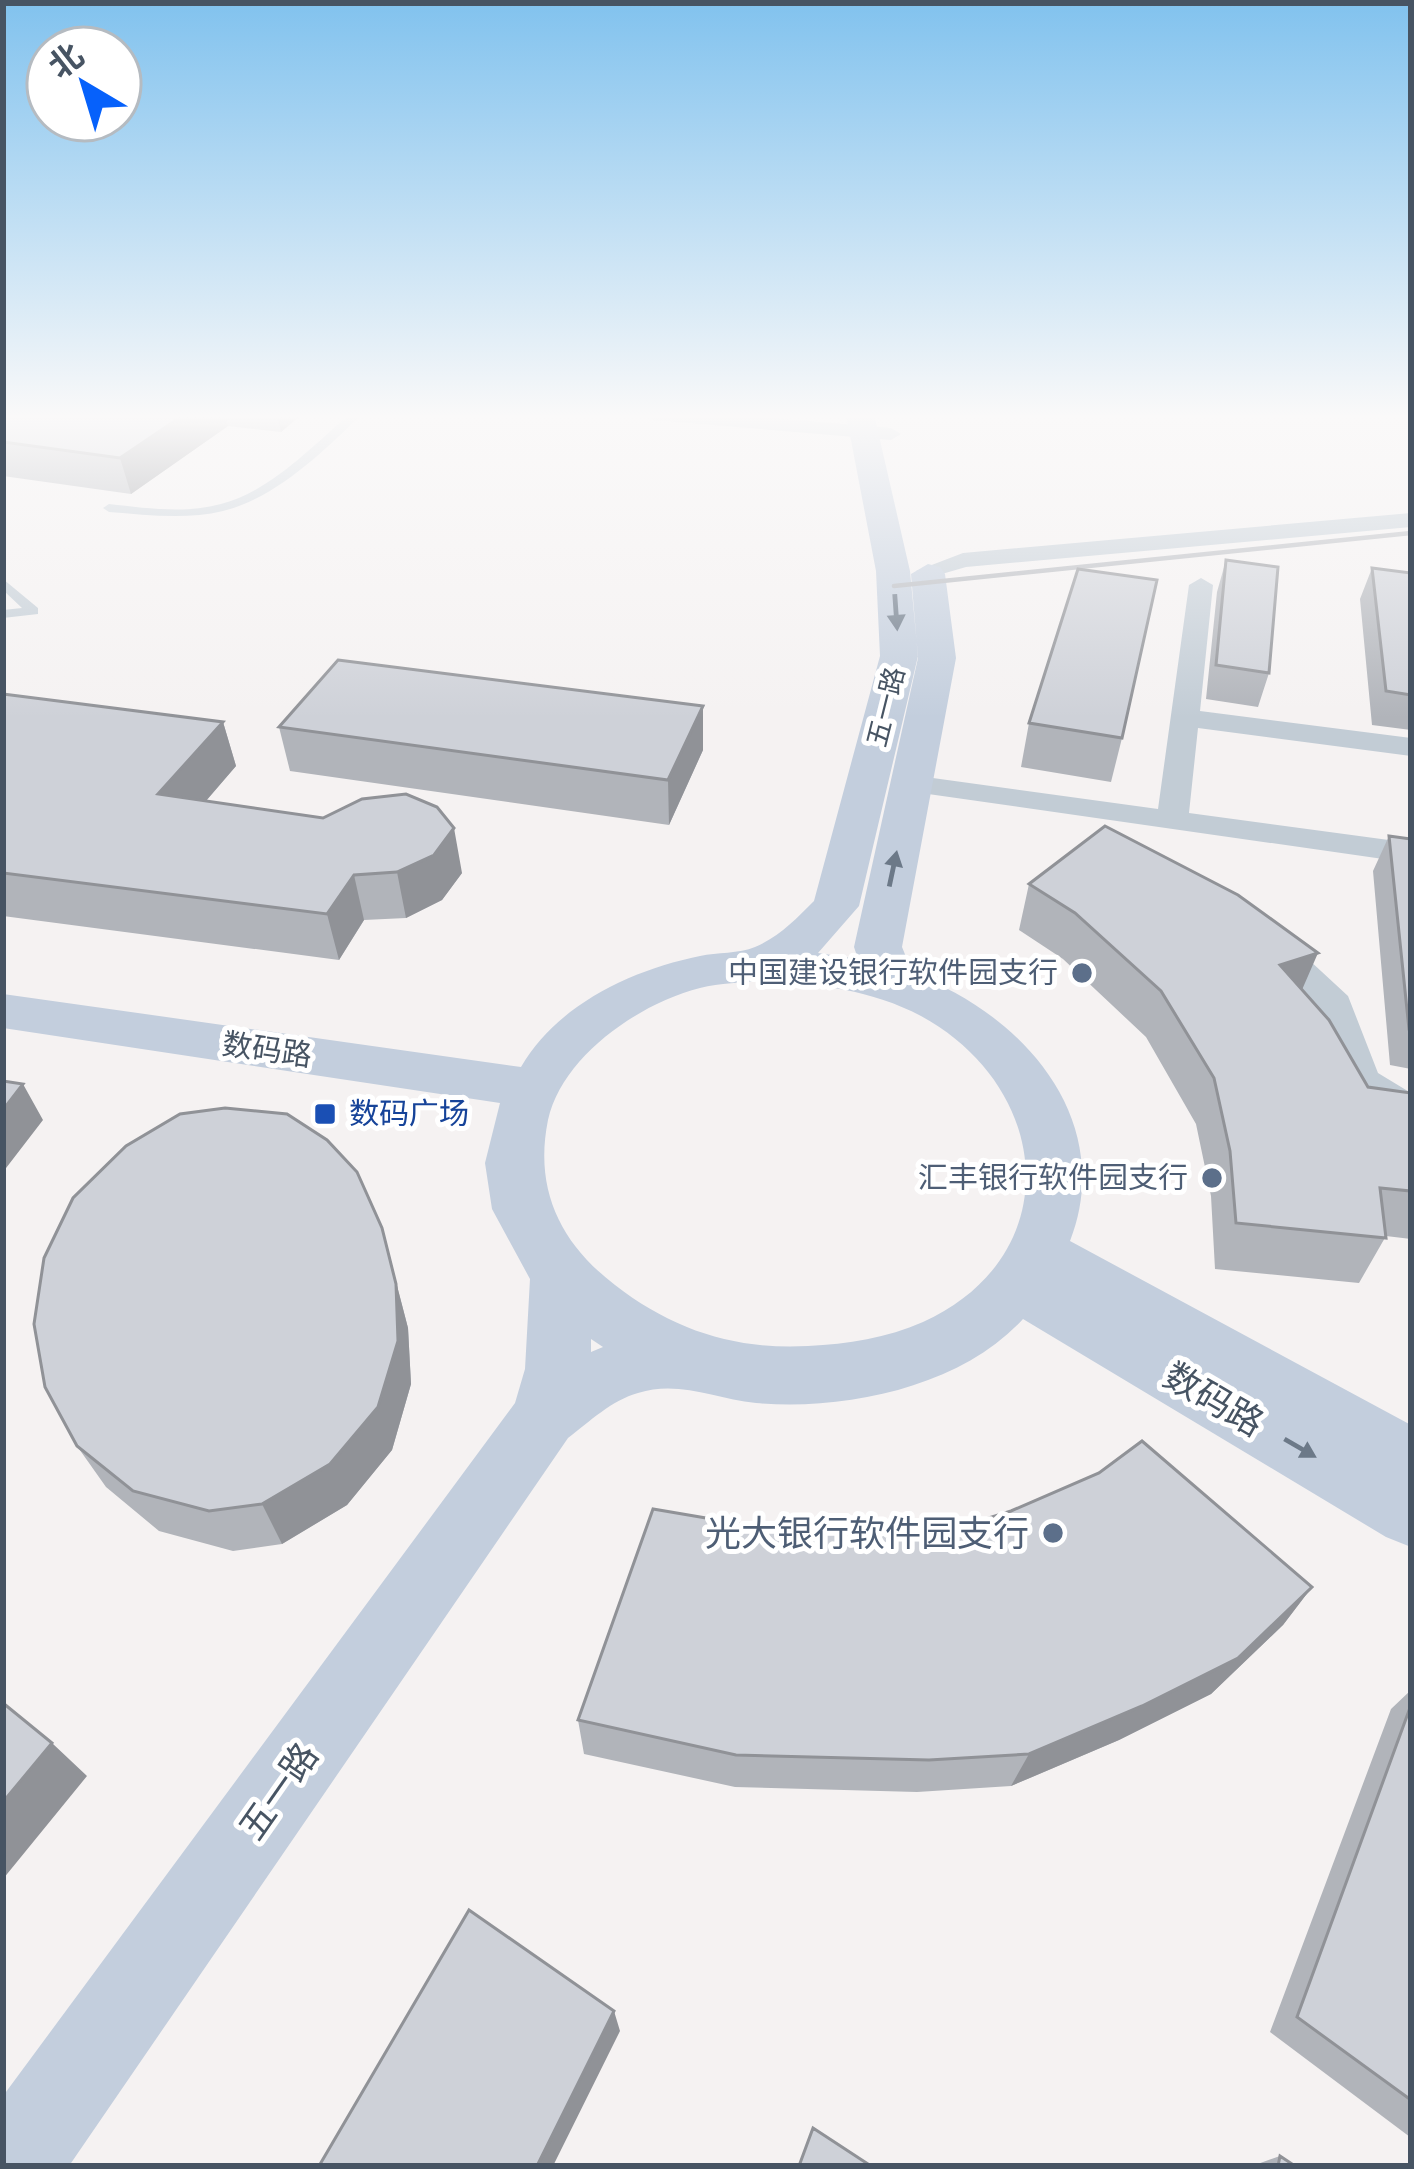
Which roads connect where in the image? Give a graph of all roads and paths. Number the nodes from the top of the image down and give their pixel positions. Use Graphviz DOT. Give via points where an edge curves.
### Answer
graph roads {
  1 [pos="886,515"];
  2 [pos="908,515"];
  3 [pos="1411,520"];
  4 [pos="928,571"];
  5 [pos="3,583"];
  6 [pos="1201,585"];
  7 [pos="3,614"];
  8 [pos="1183,717"];
  9 [pos="1411,747"];
  10 [pos="911,784"];
  11 [pos="1042,803"];
  12 [pos="1172,822"];
  13 [pos="1085,846"];
  14 [pos="1411,854"];
  15 [pos="1242,927"];
  16 [pos="764,964"];
  17 [pos="891,983"];
  18 [pos="3,1011"];
  19 [pos="531,1088"];
  20 [pos="1411,1112"];
  21 [pos="1028,1268"];
  22 [pos="561,1276"];
  23 [pos="694,1360"];
  24 [pos="544,1417"];
  25 [pos="1411,1460"];
  26 [pos="1411,1513"];
  27 [pos="11,2166"];
  1 -- 16 [label="main road, 五一路, one-way" via="899,656 836,906 801,942"];
  2 -- 4 [label="main road, 五一路"];
  3 -- 4 [label="street" via="963,560"];
  4 -- 10 [label="main road, 五一路" via="937,658"];
  5 -- 7 [label="lane" via="33,611"];
  6 -- 8 [label="street"];
  8 -- 9 [label="street"];
  8 -- 12 [label="street"];
  10 -- 11 [label="street"];
  17 -- 10 [label="main road, 五一路, one-way" via="878,947"];
  11 -- 12 [label="street"];
  11 -- 13 [label="street"];
  12 -- 14 [label="street"];
  15 -- 20 [label="street" via="1279,948 1335,1005 1361,1081"];
  16 -- 17 [label="main road"];
  16 -- 19 [label="main road" via="692,974 626,999 571,1037"];
  17 -- 21 [label="main road" via="963,1018 1020,1070 1054,1135 1057,1208"];
  18 -- 19 [label="main road, 数码路"];
  19 -- 22 [label="main road" via="515,1137 516,1190 535,1244"];
  21 -- 23 [label="main road" via="969,1328 892,1363 803,1376"];
  21 -- 25 [label="main road, 数码路"];
  21 -- 26 [label="main road, 数码路, one-way"];
  22 -- 23 [label="main road" via="631,1335"];
  22 -- 24 [label="main road" via="558,1369"];
  23 -- 24 [label="main road" via="641,1359"];
  24 -- 27 [label="main road, 五一路"];
}
